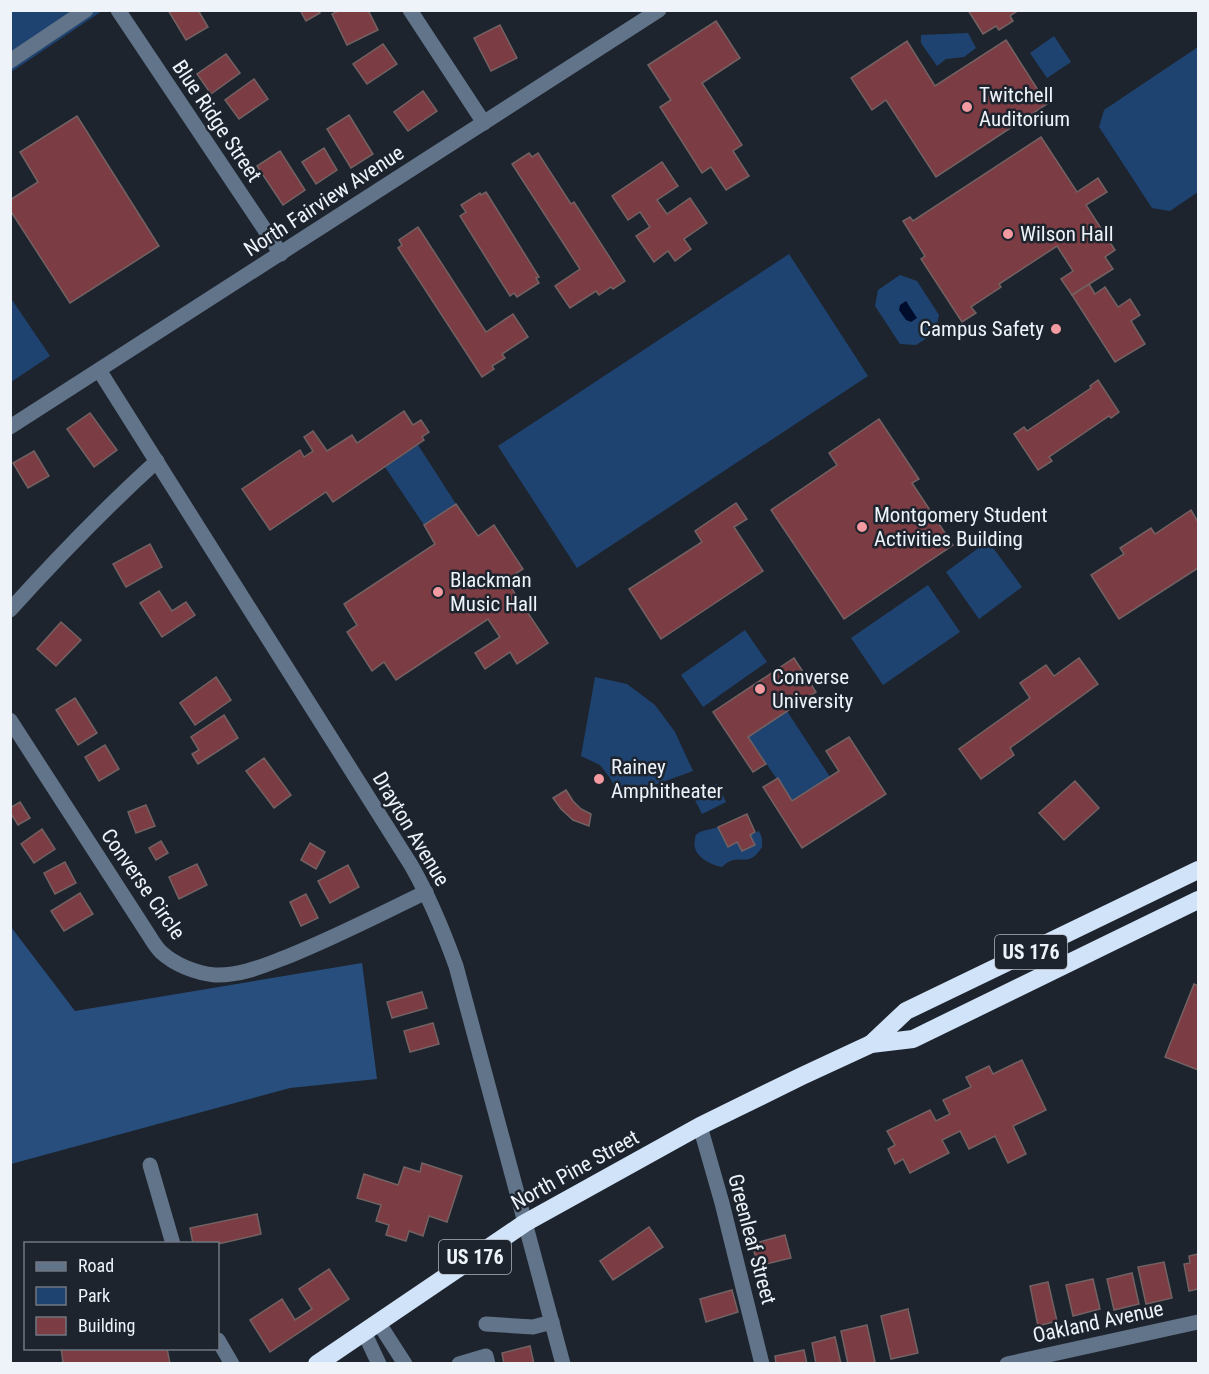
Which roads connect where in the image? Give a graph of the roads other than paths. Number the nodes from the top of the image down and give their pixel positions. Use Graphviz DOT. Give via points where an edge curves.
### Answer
graph roads {
  1 [pos="86,10"];
  2 [pos="118,10"];
  3 [pos="410,10"];
  4 [pos="659,10"];
  5 [pos="10,61"];
  6 [pos="484,123"];
  7 [pos="281,254"];
  8 [pos="99,370"];
  9 [pos="10,427"];
  10 [pos="157,460"];
  11 [pos="10,610"];
  12 [pos="10,720"];
  13 [pos="1198,870"];
  14 [pos="426,892"];
  15 [pos="1198,900"];
  16 [pos="871,1044"];
  17 [pos="700,1126"];
  18 [pos="150,1165"];
  19 [pos="525,1222"];
  20 [pos="171,1242"];
  21 [pos="552,1322"];
  22 [pos="1198,1322"];
  23 [pos="486,1324"];
  24 [pos="371,1327"];
  25 [pos="219,1342"];
  26 [pos="232,1364"];
  27 [pos="317,1364"];
  28 [pos="379,1364"];
  29 [pos="405,1364"];
  30 [pos="459,1364"];
  31 [pos="488,1364"];
  32 [pos="563,1364"];
  33 [pos="762,1364"];
  34 [pos="1007,1364"];
  1 -- 5 [label="street"];
  2 -- 7 [label="street, Blue Ridge Street"];
  3 -- 6 [label="street"];
  4 -- 6 [label="street, North Fairview Avenue"];
  6 -- 7 [label="street, North Fairview Avenue"];
  7 -- 8 [label="street, North Fairview Avenue"];
  8 -- 9 [label="street, North Fairview Avenue"];
  8 -- 10 [label="street, Drayton Avenue"];
  10 -- 11 [label="street"];
  10 -- 14 [label="street, Drayton Avenue"];
  12 -- 14 [label="street, Converse Circle" via="150,937 175,963 194,971 224,975 253,970 328,941"];
  13 -- 16 [label="highway, North Pine Street / US 176" via="906,1011"];
  14 -- 19 [label="street, Drayton Avenue" via="456,966"];
  15 -- 16 [label="highway, North Pine Street" via="913,1039"];
  16 -- 17 [label="highway, North Pine Street / US 176"];
  17 -- 19 [label="highway, North Pine Street / US 176"];
  17 -- 33 [label="street, Greenleaf Street"];
  18 -- 20 [label="street"];
  19 -- 21 [label="street, Drayton Avenue"];
  19 -- 24 [label="highway, North Pine Street / US 176"];
  21 -- 23 [label="street" via="533,1327"];
  21 -- 32 [label="street, Drayton Avenue"];
  22 -- 34 [label="street, Oakland Avenue"];
  24 -- 27 [label="highway, North Pine Street / US 176"];
  24 -- 28 [label="street"];
  24 -- 29 [label="street"];
  25 -- 26 [label="street"];
  30 -- 31 [label="street" via="486,1356"];
}
